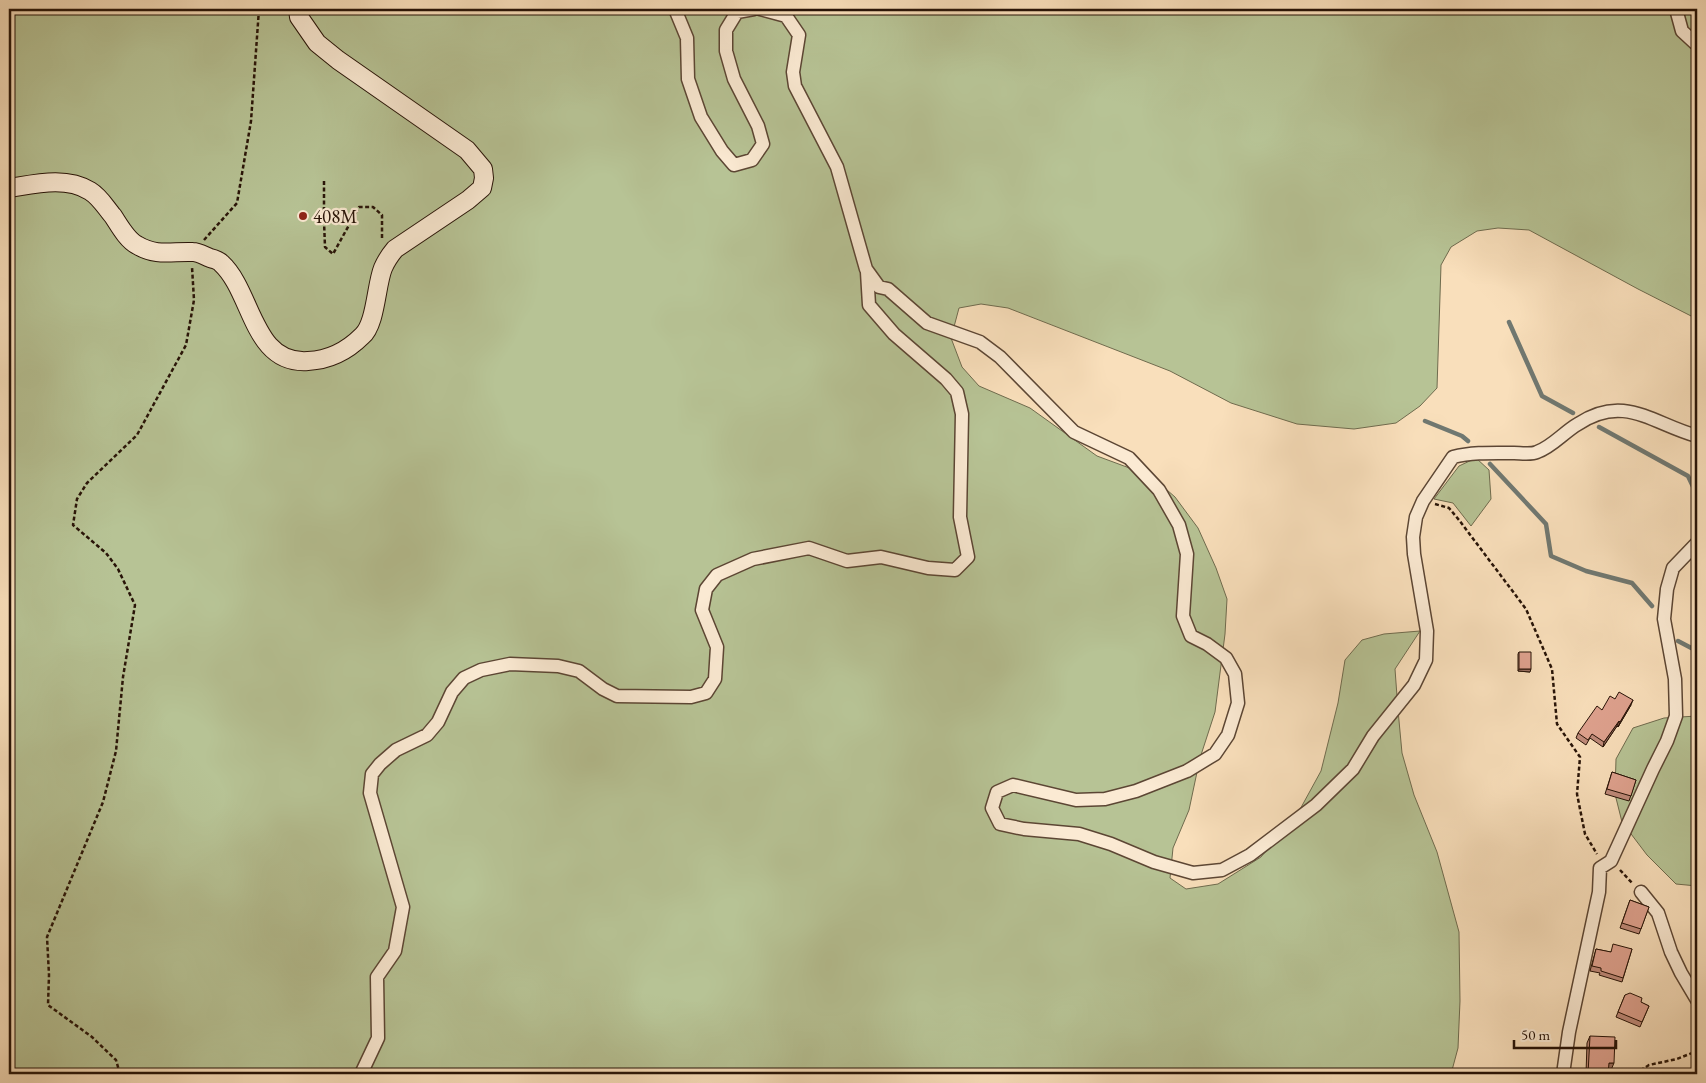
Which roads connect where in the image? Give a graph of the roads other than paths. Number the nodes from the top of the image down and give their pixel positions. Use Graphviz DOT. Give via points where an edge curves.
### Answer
graph roads {
  1 [pos="298,9"];
  2 [pos="675,9"];
  3 [pos="754,9"];
  4 [pos="760,9"];
  5 [pos="1676,9"];
  6 [pos="1697,43"];
  7 [pos="9,188"];
  8 [pos="866,269"];
  9 [pos="1697,436"];
  10 [pos="1697,543"];
  11 [pos="1641,892"];
  12 [pos="1697,1000"];
  13 [pos="361,1074"];
  14 [pos="1563,1074"];
  1 -- 7 [label="street" via="299,18 317,44 467,150 483,169 482,188 388,257 364,335 339,353 321,360 303,361 288,359 274,350 265,343 229,272 219,261 194,252 160,254 136,245 101,201 82,186 45,182"];
  2 -- 3 [label="street" via="687,38 688,79 701,117 734,165 752,160 763,144 758,126 734,79 726,51 726,30 737,12"];
  4 -- 8 [label="street" via="786,16 799,35 793,72 795,86 837,166"];
  5 -- 6 [label="street" via="1682,31"];
  8 -- 9 [label="street" via="878,287 888,289 927,323 980,342 1000,357 1074,432 1129,458 1159,490 1179,525 1187,554 1184,616 1192,636 1226,658 1235,674 1238,703 1228,735 1215,754 1187,771 1136,791 1104,799 1076,800 1013,785 997,792 992,808 1000,824 1079,834 1193,874 1222,870 1250,855 1308,811 1353,769 1373,736 1414,685 1426,660 1427,631 1414,554 1416,517 1453,457 1470,452 1536,453 1596,414 1626,410"];
  8 -- 13 [label="street" via="869,304 894,334 958,392 962,414 960,517 968,558 955,570 946,570 881,557 847,561 809,548 754,559 717,575 706,589 702,610 716,647 715,679 706,693 691,697 617,696 579,672 558,666 510,664 481,670 464,678 427,735 396,750 372,774 370,793 403,907 395,951 377,977 378,1038"];
  10 -- 14 [label="street" via="1673,568 1666,589 1664,620 1675,679 1676,716 1612,861 1600,868 1599,892"];
  11 -- 12 [label="street" via="1658,913 1671,952"];
}
